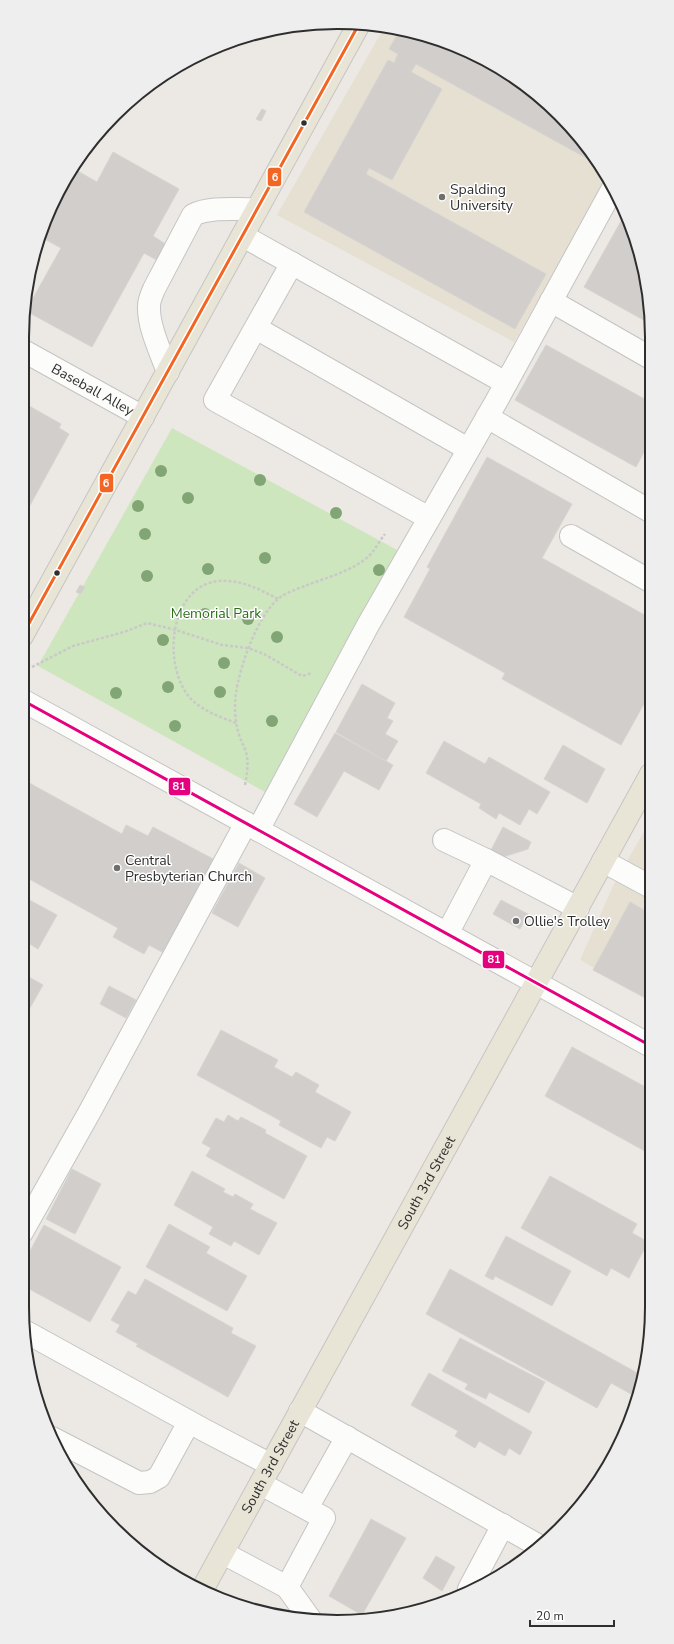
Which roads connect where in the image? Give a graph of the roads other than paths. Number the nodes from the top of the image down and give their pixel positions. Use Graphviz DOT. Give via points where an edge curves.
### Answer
graph roads {
  1 [pos="357,30"];
  2 [pos="610,194"];
  3 [pos="257,209"];
  4 [pos="243,236"];
  5 [pos="292,263"];
  6 [pos="551,301"];
  7 [pos="256,328"];
  8 [pos="29,354"];
  9 [pos="645,355"];
  10 [pos="168,372"];
  11 [pos="506,383"];
  12 [pos="143,417"];
  13 [pos="487,417"];
  14 [pos="468,449"];
  15 [pos="645,507"];
  16 [pos="429,518"];
  17 [pos="571,536"];
  18 [pos="645,578"];
  19 [pos="29,623"];
  20 [pos="29,704"];
  21 [pos="645,785"];
  22 [pos="252,826"];
  23 [pos="444,840"];
  24 [pos="486,860"];
  25 [pos="603,861"];
  26 [pos="645,884"];
  27 [pos="578,908"];
  28 [pos="447,934"];
  29 [pos="537,983"];
  30 [pos="645,1043"];
  31 [pos="29,1220"];
  32 [pos="31,1335"];
  33 [pos="300,1411"];
  34 [pos="190,1422"];
  35 [pos="347,1437"];
  36 [pos="61,1443"];
  37 [pos="271,1465"];
  38 [pos="261,1484"];
  39 [pos="307,1508"];
  40 [pos="503,1525"];
  41 [pos="534,1543"];
  42 [pos="223,1553"];
  43 [pos="472,1584"];
  44 [pos="205,1585"];
  45 [pos="287,1587"];
  46 [pos="306,1613"];
  1 -- 3 [label="main road"];
  2 -- 6 [label="street"];
  3 -- 4 [label="main road"];
  3 -- 10 [label="street" via="211,210 193,215 154,289 148,306 149,319"];
  4 -- 5 [label="street"];
  4 -- 10 [label="main road"];
  5 -- 7 [label="street"];
  5 -- 11 [label="street"];
  6 -- 9 [label="street"];
  6 -- 11 [label="street"];
  7 -- 14 [label="street"];
  7 -- 16 [label="street" via="215,400"];
  8 -- 12 [label="street, Baseball Alley"];
  10 -- 12 [label="main road"];
  11 -- 13 [label="street"];
  12 -- 19 [label="main road"];
  13 -- 14 [label="street"];
  13 -- 15 [label="street"];
  14 -- 16 [label="street"];
  16 -- 22 [label="street"];
  17 -- 18 [label="street"];
  20 -- 22 [label="street"];
  21 -- 25 [label="main road, South 3rd Street"];
  22 -- 28 [label="street"];
  22 -- 31 [label="street"];
  23 -- 24 [label="street"];
  24 -- 27 [label="street"];
  24 -- 28 [label="street"];
  25 -- 26 [label="street"];
  25 -- 27 [label="main road, South 3rd Street"];
  27 -- 29 [label="main road, South 3rd Street"];
  28 -- 29 [label="street"];
  29 -- 30 [label="street"];
  29 -- 33 [label="main road, South 3rd Street"];
  32 -- 34 [label="street"];
  33 -- 35 [label="street"];
  33 -- 37 [label="main road, South 3rd Street"];
  34 -- 36 [label="street" via="159,1477 150,1482 139,1483"];
  34 -- 37 [label="street"];
  35 -- 39 [label="street"];
  35 -- 40 [label="street"];
  37 -- 38 [label="main road, South 3rd Street"];
  38 -- 39 [label="street"];
  38 -- 42 [label="main road, South 3rd Street"];
  39 -- 45 [label="street" via="324,1518"];
  40 -- 41 [label="street"];
  40 -- 43 [label="street"];
  42 -- 44 [label="main road, South 3rd Street"];
  42 -- 45 [label="street"];
  45 -- 46 [label="street"];
}
